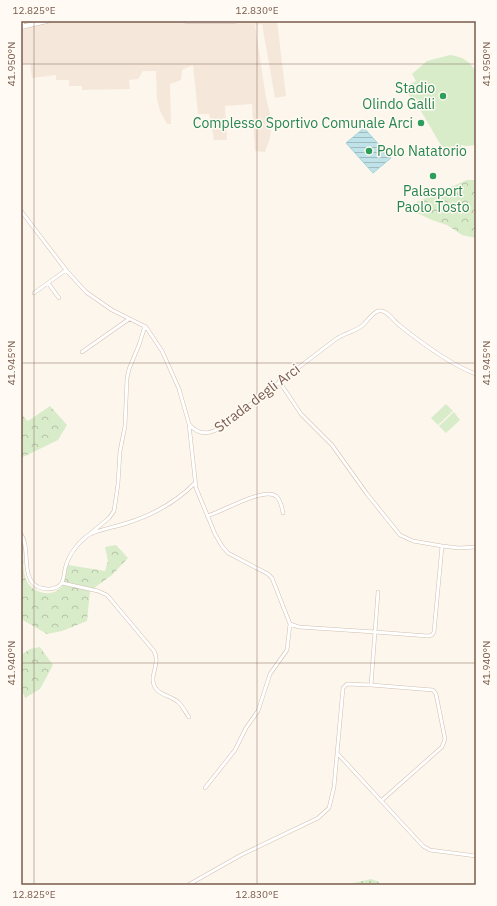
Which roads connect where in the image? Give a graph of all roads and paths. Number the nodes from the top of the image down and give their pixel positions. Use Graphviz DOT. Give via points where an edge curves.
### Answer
graph roads {
  1 [pos="22,21"];
  2 [pos="43,21"];
  3 [pos="47,21"];
  4 [pos="186,21"];
  5 [pos="235,21"];
  6 [pos="22,27"];
  7 [pos="21,211"];
  8 [pos="66,270"];
  9 [pos="48,283"];
  10 [pos="34,293"];
  11 [pos="60,298"];
  12 [pos="129,319"];
  13 [pos="145,326"];
  14 [pos="82,352"];
  15 [pos="476,374"];
  16 [pos="279,381"];
  17 [pos="189,424"];
  18 [pos="195,483"];
  19 [pos="283,514"];
  20 [pos="208,516"];
  21 [pos="21,534"];
  22 [pos="89,534"];
  23 [pos="442,546"];
  24 [pos="476,547"];
  25 [pos="62,583"];
  26 [pos="378,592"];
  27 [pos="290,624"];
  28 [pos="375,632"];
  29 [pos="370,685"];
  30 [pos="189,717"];
  31 [pos="337,753"];
  32 [pos="205,788"];
  33 [pos="381,801"];
  34 [pos="476,856"];
  35 [pos="188,885"];
  1 -- 6 [label="street"];
  2 -- 3 [label="main road"];
  2 -- 6 [label="main road"];
  4 -- 5 [label="main road"];
  7 -- 8 [label="street"];
  8 -- 9 [label="street"];
  8 -- 12 [label="street" via="78,285 95,299"];
  9 -- 10 [label="street"];
  9 -- 11 [label="street"];
  12 -- 13 [label="street"];
  12 -- 14 [label="street"];
  13 -- 17 [label="street" via="166,358 179,389"];
  13 -- 22 [label="street" via="127,378 125,426 114,511 110,518"];
  15 -- 16 [label="street, Strada degli Arci" via="451,362 380,310 361,327 340,336"];
  16 -- 17 [label="street, Strada degli Arci" via="212,432 198,432"];
  16 -- 23 [label="street" via="299,412 332,445 398,533 409,540"];
  17 -- 18 [label="street"];
  18 -- 20 [label="street"];
  18 -- 22 [label="street" via="187,492 148,516"];
  19 -- 20 [label="street" via="279,499 268,494 251,498"];
  20 -- 27 [label="street" via="225,550 272,578"];
  21 -- 25 [label="street" via="25,544 28,571 33,583 40,588 48,589"];
  22 -- 25 [label="street" via="72,553"];
  23 -- 24 [label="street"];
  23 -- 28 [label="street" via="433,635"];
  25 -- 30 [label="street" via="100,591 111,598 155,653 157,660 153,681 156,690 177,701"];
  26 -- 28 [label="street"];
  27 -- 28 [label="street"];
  27 -- 32 [label="street" via="287,651 270,674 258,711 239,743"];
  28 -- 29 [label="street"];
  29 -- 31 [label="street" via="348,684 344,687"];
  29 -- 33 [label="street" via="433,690 445,739 442,747"];
  31 -- 33 [label="street"];
  31 -- 35 [label="street" via="333,795 325,812"];
  33 -- 34 [label="street" via="425,848"];
}
